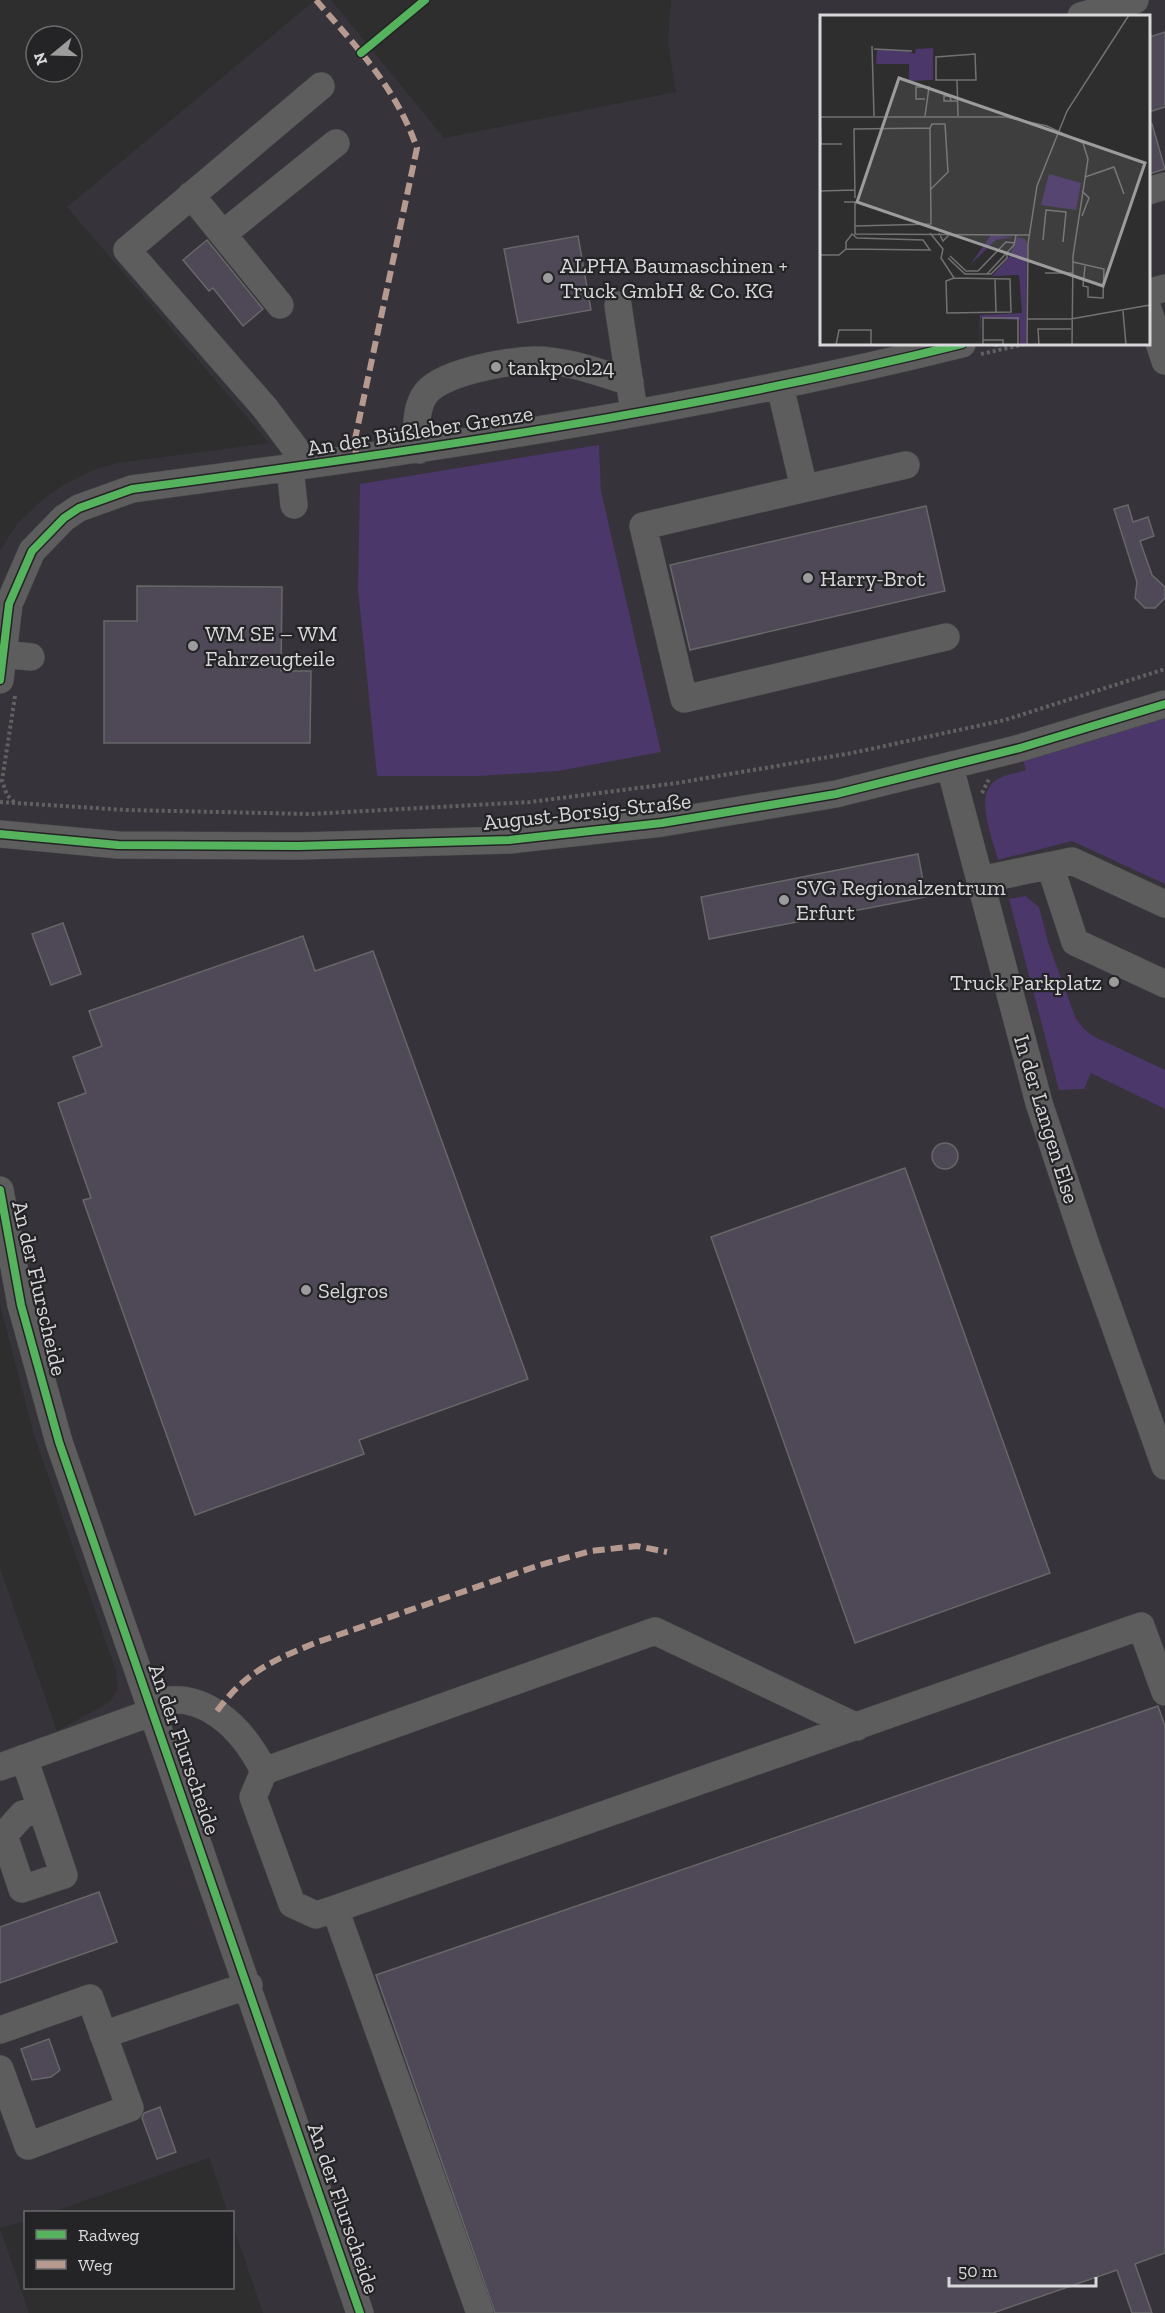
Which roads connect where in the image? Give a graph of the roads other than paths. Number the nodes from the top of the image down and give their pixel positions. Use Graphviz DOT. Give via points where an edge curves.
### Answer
graph roads {
  1 [pos="1135,0"];
  2 [pos="1084,15"];
  3 [pos="321,86"];
  4 [pos="336,143"];
  5 [pos="1165,186"];
  6 [pos="1150,191"];
  7 [pos="191,195"];
  8 [pos="223,234"];
  9 [pos="1165,288"];
  10 [pos="1150,293"];
  11 [pos="280,305"];
  12 [pos="618,305"];
  13 [pos="1150,312"];
  14 [pos="968,350"];
  15 [pos="1165,362"];
  16 [pos="630,382"];
  17 [pos="780,386"];
  18 [pos="635,414"];
  19 [pos="419,450"];
  20 [pos="906,465"];
  21 [pos="294,468"];
  22 [pos="804,488"];
  23 [pos="294,505"];
  24 [pos="946,637"];
  25 [pos="3,654"];
  26 [pos="31,657"];
  27 [pos="8,685"];
  28 [pos="1165,704"];
  29 [pos="950,767"];
  30 [pos="0,834"];
  31 [pos="1050,866"];
  32 [pos="980,880"];
  33 [pos="1163,901"];
  34 [pos="1165,984"];
  35 [pos="0,1190"];
  36 [pos="1159,1432"];
  37 [pos="1165,1466"];
  38 [pos="1165,1692"];
  39 [pos="152,1708"];
  40 [pos="857,1727"];
  41 [pos="12,1762"];
  42 [pos="264,1771"];
  43 [pos="41,1809"];
  44 [pos="335,1909"];
  45 [pos="249,1986"];
  46 [pos="0,2030"];
  47 [pos="103,2035"];
  48 [pos="0,2069"];
  49 [pos="360,2313"];
  50 [pos="480,2313"];
  1 -- 2 [label="street"];
  3 -- 7 [label="street"];
  4 -- 8 [label="street"];
  5 -- 6 [label="street"];
  7 -- 8 [label="street"];
  7 -- 21 [label="street" via="127,250 265,408 295,448"];
  8 -- 11 [label="street"];
  9 -- 10 [label="street"];
  12 -- 16 [label="street"];
  13 -- 15 [label="street"];
  14 -- 17 [label="street, An der Büßleber Grenze"];
  16 -- 18 [label="street"];
  16 -- 19 [label="street" via="586,368 536,360 461,372 436,383 424,397 416,423"];
  17 -- 18 [label="street, An der Büßleber Grenze"];
  17 -- 22 [label="street"];
  18 -- 19 [label="street, An der Büßleber Grenze"];
  19 -- 21 [label="street, An der Büßleber Grenze"];
  20 -- 22 [label="street"];
  21 -- 23 [label="street"];
  21 -- 25 [label="street, An der Büßleber Grenze" via="132,489 79,508 46,535 23,568 9,604"];
  22 -- 24 [label="street" via="643,526 684,699"];
  25 -- 26 [label="street"];
  25 -- 27 [label="street, An der Büßleber Grenze"];
  28 -- 29 [label="street, August-Borsig-Straße"];
  29 -- 30 [label="street, August-Borsig-Straße" via="836,794 662,823 509,840 299,846 129,845"];
  29 -- 32 [label="street, In der Langen Else"];
  31 -- 32 [label="street"];
  31 -- 33 [label="street" via="1072,861"];
  31 -- 34 [label="street" via="1075,942"];
  32 -- 36 [label="street, In der Langen Else" via="1039,1103"];
  35 -- 39 [label="street, An der Flurscheide" via="21,1305 59,1442"];
  36 -- 37 [label="street, In der Langen Else"];
  38 -- 40 [label="street" via="1141,1626"];
  39 -- 41 [label="street, An der Flurscheide"];
  39 -- 42 [label="street" via="179,1701 216,1711 251,1745"];
  39 -- 45 [label="street, An der Flurscheide"];
  40 -- 42 [label="street" via="655,1631"];
  40 -- 44 [label="street"];
  41 -- 43 [label="street"];
  42 -- 44 [label="street" via="253,1797 292,1904 315,1916"];
  44 -- 50 [label="street"];
  45 -- 47 [label="street"];
  45 -- 49 [label="street, An der Flurscheide"];
  46 -- 47 [label="street" via="90,1998"];
  47 -- 48 [label="street" via="130,2108 28,2146"];
}
